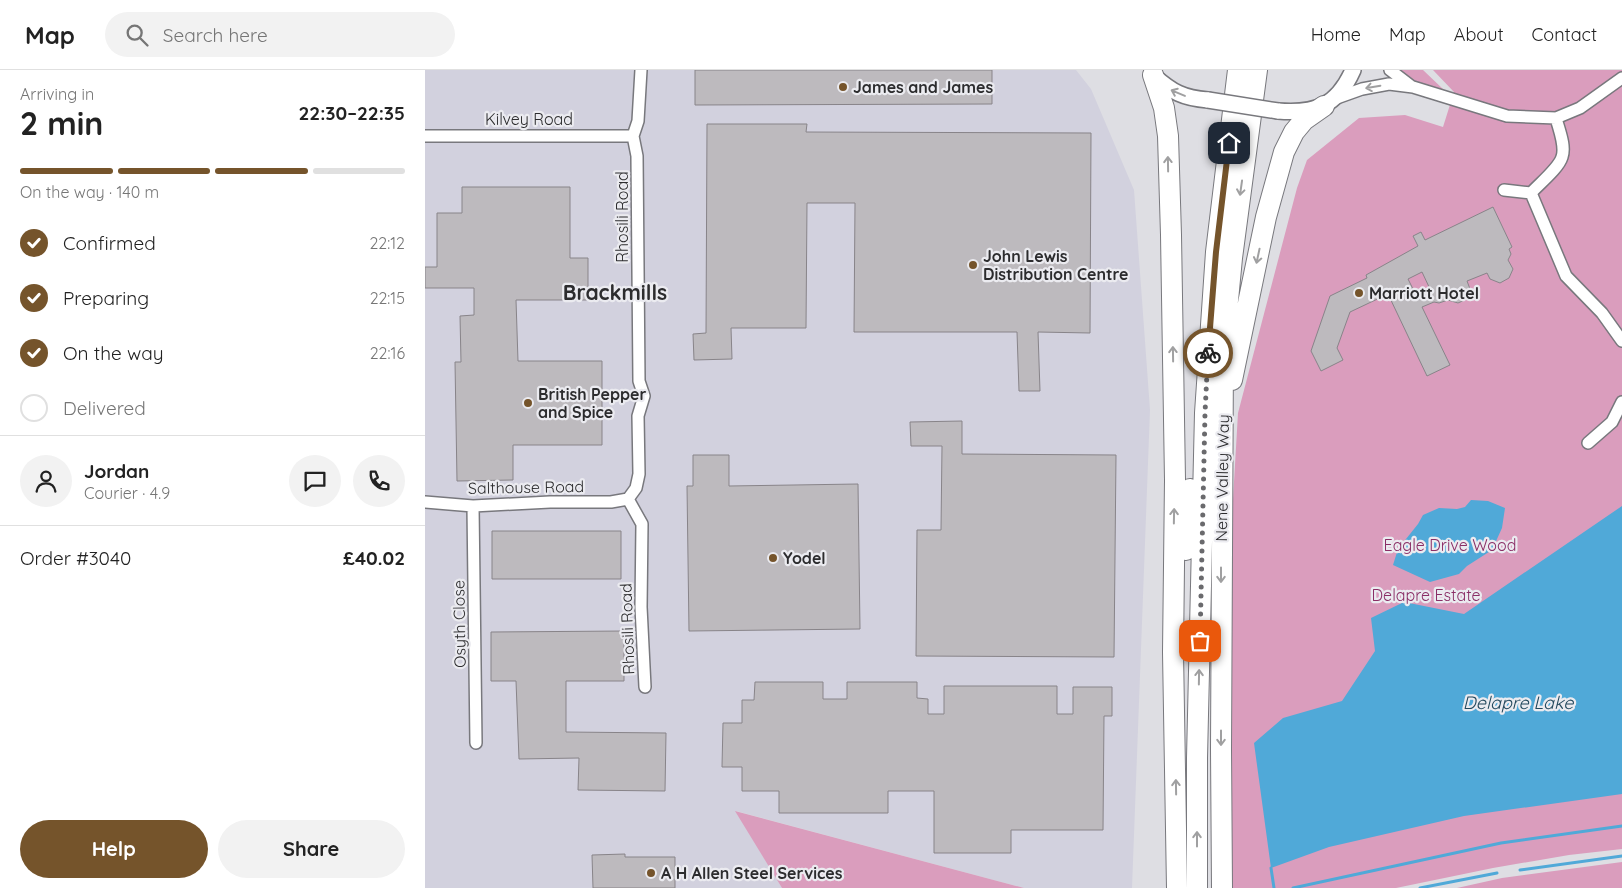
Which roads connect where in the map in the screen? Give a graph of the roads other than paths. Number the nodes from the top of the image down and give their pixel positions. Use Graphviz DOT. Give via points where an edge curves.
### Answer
graph roads {
  1 [pos="641,70"];
  2 [pos="1238,70"];
  3 [pos="1257,70"];
  4 [pos="1353,70"];
  5 [pos="1389,70"];
  6 [pos="1151,72"];
  7 [pos="1622,78"];
  8 [pos="1413,87"];
  9 [pos="1329,103"];
  10 [pos="1556,118"];
  11 [pos="425,136"];
  12 [pos="633,136"];
  13 [pos="1504,190"];
  14 [pos="1531,193"];
  15 [pos="1216,252"];
  16 [pos="1622,341"];
  17 [pos="1622,402"];
  18 [pos="1223,421"];
  19 [pos="1588,443"];
  20 [pos="627,499"];
  21 [pos="425,502"];
  22 [pos="473,506"];
  23 [pos="645,687"];
  24 [pos="476,742"];
  25 [pos="1175,756"];
  26 [pos="1177,888"];
  27 [pos="1197,888"];
  28 [pos="1223,888"];
  1 -- 12 [label="street, Rhosili Road" via="638,121"];
  2 -- 15 [label="highway, Nene Valley Way"];
  3 -- 18 [label="highway, Nene Valley Way, one-way" via="1231,258 1223,353"];
  4 -- 9 [label="street" via="1347,84"];
  5 -- 8 [label="street"];
  9 -- 6 [label="street, one-way, bridge" via="1300,111 1278,111 1194,99 1173,92"];
  25 -- 6 [label="highway, one-way" via="1175,480 1168,136 1164,108"];
  7 -- 10 [label="street" via="1580,108"];
  8 -- 9 [label="street, one-way" via="1389,84 1362,89"];
  8 -- 10 [label="street" via="1507,116"];
  9 -- 18 [label="highway, one-way" via="1299,126 1284,152 1266,217"];
  10 -- 14 [label="street" via="1562,140 1562,158"];
  11 -- 12 [label="street, Kilvey Road"];
  12 -- 20 [label="street, Rhosili Road" via="637,156 639,381 644,396 638,416 639,474 636,488"];
  13 -- 14 [label="street"];
  14 -- 16 [label="street" via="1566,276 1603,313"];
  15 -- 25 [label="highway" via="1201,317 1196,378"];
  27 -- 15 [label="highway, Nene Valley Way, one-way" via="1205,413"];
  17 -- 19 [label="street" via="1612,422"];
  18 -- 28 [label="highway, Nene Valley Way, one-way"];
  20 -- 22 [label="street, Salthouse Road"];
  20 -- 23 [label="street, Rhosili Road" via="642,524 641,607"];
  21 -- 22 [label="street, Salthouse Road"];
  22 -- 24 [label="street, Osyth Close"];
  26 -- 25 [label="highway, one-way"];
}
